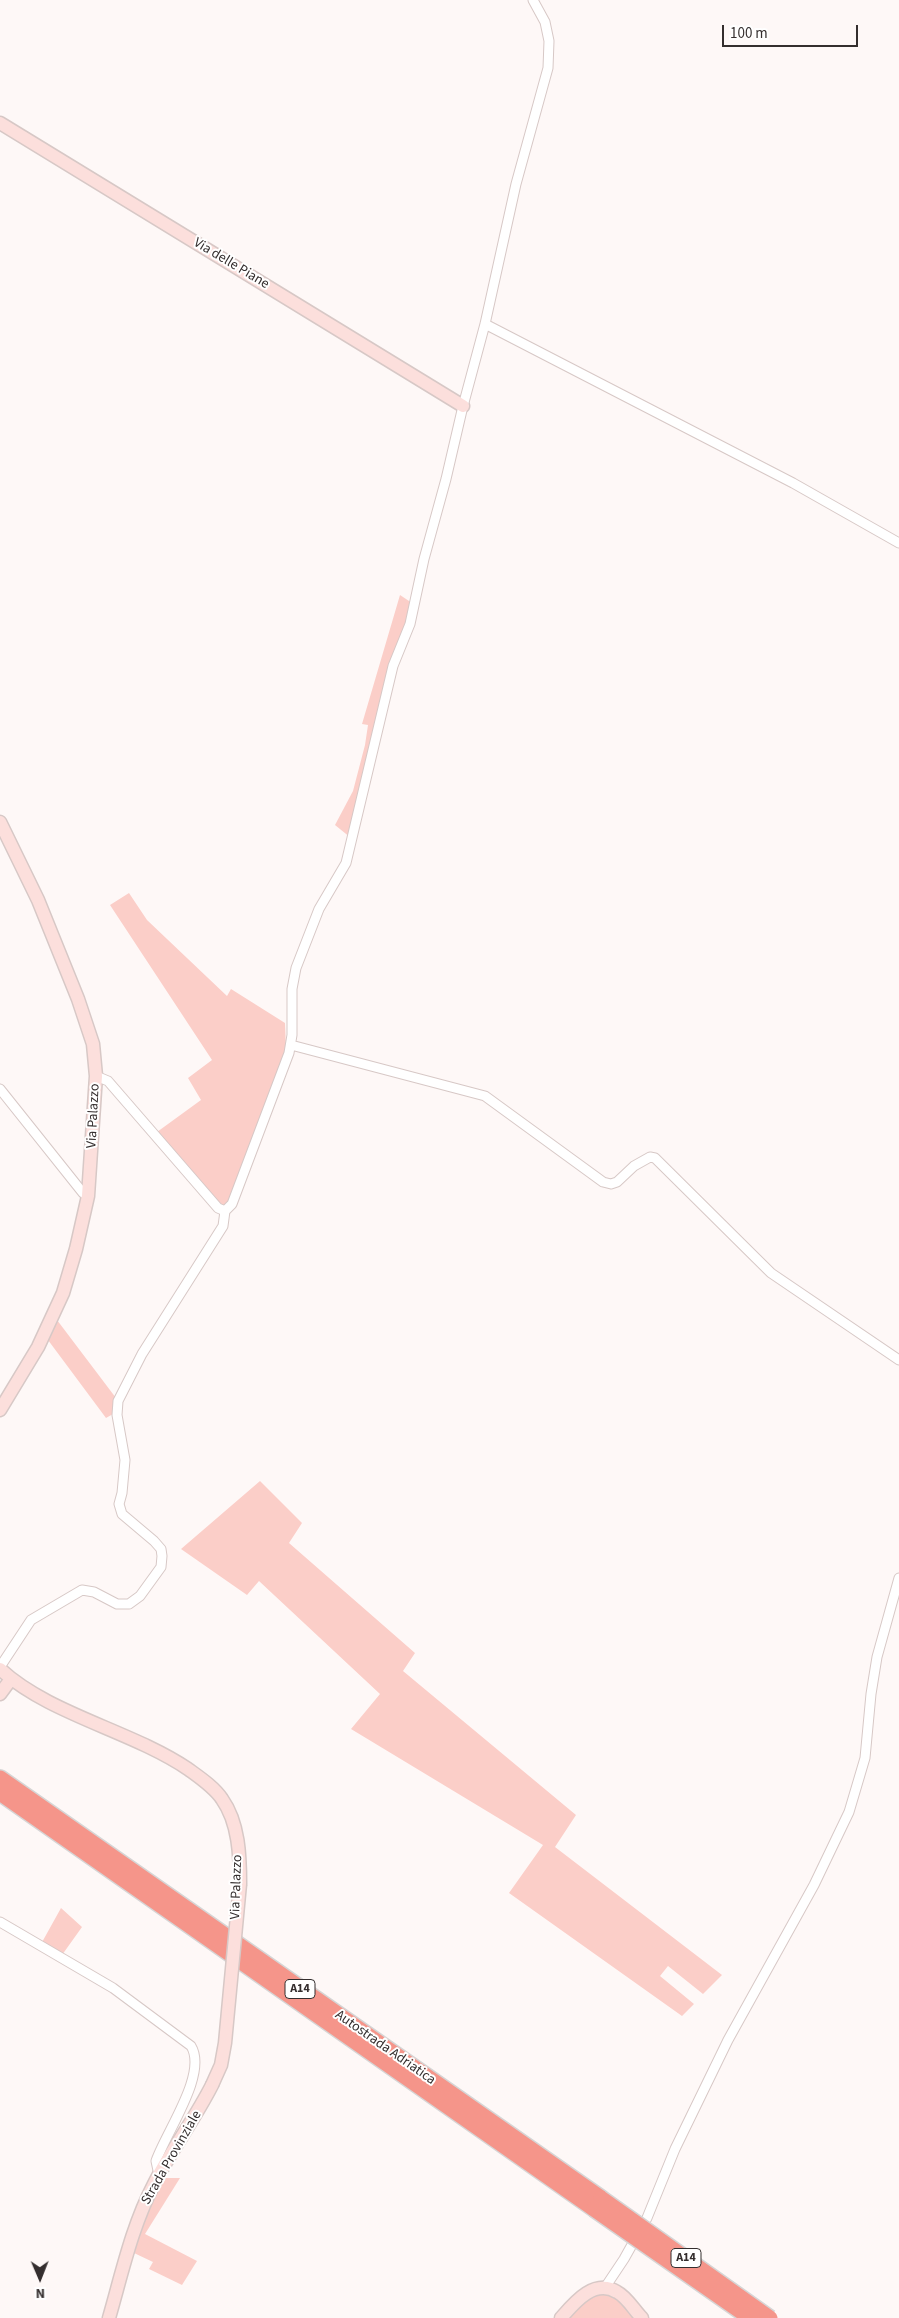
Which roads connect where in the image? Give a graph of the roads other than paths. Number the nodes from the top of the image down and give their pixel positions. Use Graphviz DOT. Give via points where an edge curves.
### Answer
graph roads {
  1 [pos="533,0"];
  2 [pos="0,123"];
  3 [pos="485,324"];
  4 [pos="463,406"];
  5 [pos="899,543"];
  6 [pos="0,822"];
  7 [pos="291,1045"];
  8 [pos="96,1076"];
  9 [pos="0,1089"];
  10 [pos="88,1196"];
  11 [pos="224,1211"];
  12 [pos="899,1360"];
  13 [pos="0,1410"];
  14 [pos="899,1578"];
  15 [pos="0,1668"];
  16 [pos="11,1679"];
  17 [pos="0,1694"];
  18 [pos="0,1778"];
  19 [pos="0,1793"];
  20 [pos="0,1922"];
  21 [pos="212,2085"];
  22 [pos="159,2175"];
  23 [pos="597,2204"];
  24 [pos="604,2288"];
  25 [pos="109,2318"];
  26 [pos="561,2318"];
  27 [pos="642,2318"];
  28 [pos="750,2318"];
  29 [pos="770,2318"];
  1 -- 3 [label="street" via="545,22 548,68 516,184"];
  2 -- 4 [label="street, Via delle Piane"];
  3 -- 4 [label="street"];
  3 -- 5 [label="street" via="793,483"];
  4 -- 7 [label="street" via="410,624 394,666 346,863 319,908 296,968 292,989"];
  6 -- 8 [label="street, Via Palazzo" via="38,900 78,999 93,1044"];
  7 -- 11 [label="street" via="232,1204"];
  7 -- 12 [label="street" via="485,1096 603,1182 617,1182 634,1166 650,1157 655,1158 771,1273"];
  8 -- 10 [label="street, Via Palazzo"];
  8 -- 11 [label="street" via="108,1081"];
  9 -- 10 [label="street"];
  10 -- 13 [label="street, Via Palazzo" via="63,1294 38,1347"];
  11 -- 15 [label="street" via="224,1226 142,1354 118,1401 117,1416 124,1460 118,1504 122,1514 161,1549 160,1567 140,1596 129,1604 117,1604 94,1592 82,1590 31,1620"];
  14 -- 24 [label="street" via="877,1657 865,1758 849,1812 814,1885 728,2040 675,2149 647,2218"];
  15 -- 16 [label="street, Via Palazzo"];
  16 -- 17 [label="street"];
  16 -- 21 [label="street, Via Palazzo, bridge" via="52,1702 172,1758 222,1798 230,1813 238,1845 240,1884 225,2042 221,2065"];
  18 -- 23 [label="highway, Autostrada Adriatica / A14"];
  19 -- 23 [label="highway, Autostrada Adriatica / A14"];
  20 -- 22 [label="street" via="113,1988 191,2046 196,2054 194,2076 156,2161"];
  21 -- 22 [label="street, Strada Provinziale"];
  22 -- 25 [label="street, Strada Provinziale" via="134,2230"];
  23 -- 28 [label="highway, Autostrada Adriatica / A14, bridge"];
  23 -- 29 [label="highway, Autostrada Adriatica / A14, bridge"];
  24 -- 26 [label="street" via="587,2292"];
  24 -- 27 [label="street" via="616,2291"];
}
